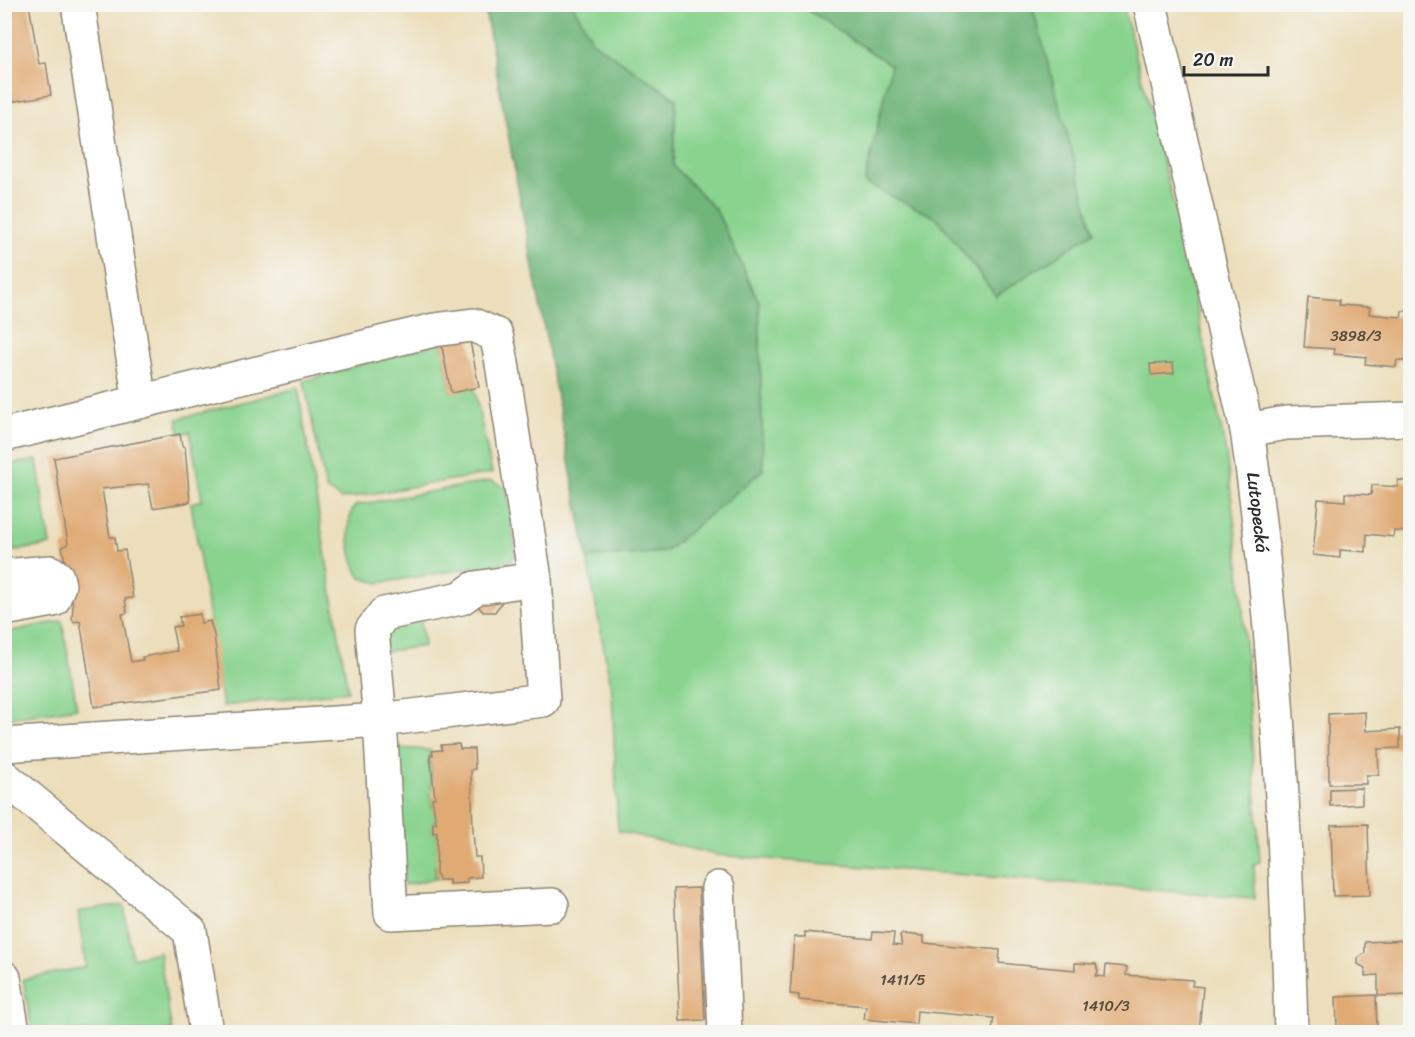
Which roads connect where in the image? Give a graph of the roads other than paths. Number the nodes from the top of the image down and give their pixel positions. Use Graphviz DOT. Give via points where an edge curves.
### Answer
graph roads {
  1 [pos="78,4"];
  2 [pos="1150,4"];
  3 [pos="141,402"];
  4 [pos="1410,419"];
  5 [pos="1247,430"];
  6 [pos="4,435"];
  7 [pos="4,576"];
  8 [pos="535,579"];
  9 [pos="4,609"];
  10 [pos="380,720"];
  11 [pos="4,745"];
  12 [pos="4,777"];
  13 [pos="718,888"];
  14 [pos="552,905"];
  15 [pos="4,978"];
  16 [pos="13,1032"];
  17 [pos="206,1032"];
  18 [pos="726,1032"];
  19 [pos="1291,1032"];
  1 -- 3 [label="street"];
  2 -- 5 [label="street, Lutopecká"];
  3 -- 6 [label="street"];
  3 -- 8 [label="street" via="434,330 473,325 496,335"];
  4 -- 5 [label="street" via="1286,423"];
  5 -- 19 [label="street, Lutopecká" via="1281,751"];
  7 -- 9 [label="street" via="50,572 60,585 53,600"];
  8 -- 10 [label="street" via="475,588 461,598 384,614 372,630"];
  8 -- 10 [label="street" via="543,700"];
  10 -- 11 [label="street"];
  10 -- 14 [label="street" via="391,913"];
  12 -- 17 [label="street" via="190,931"];
  13 -- 18 [label="street"];
  15 -- 16 [label="street"];
}
